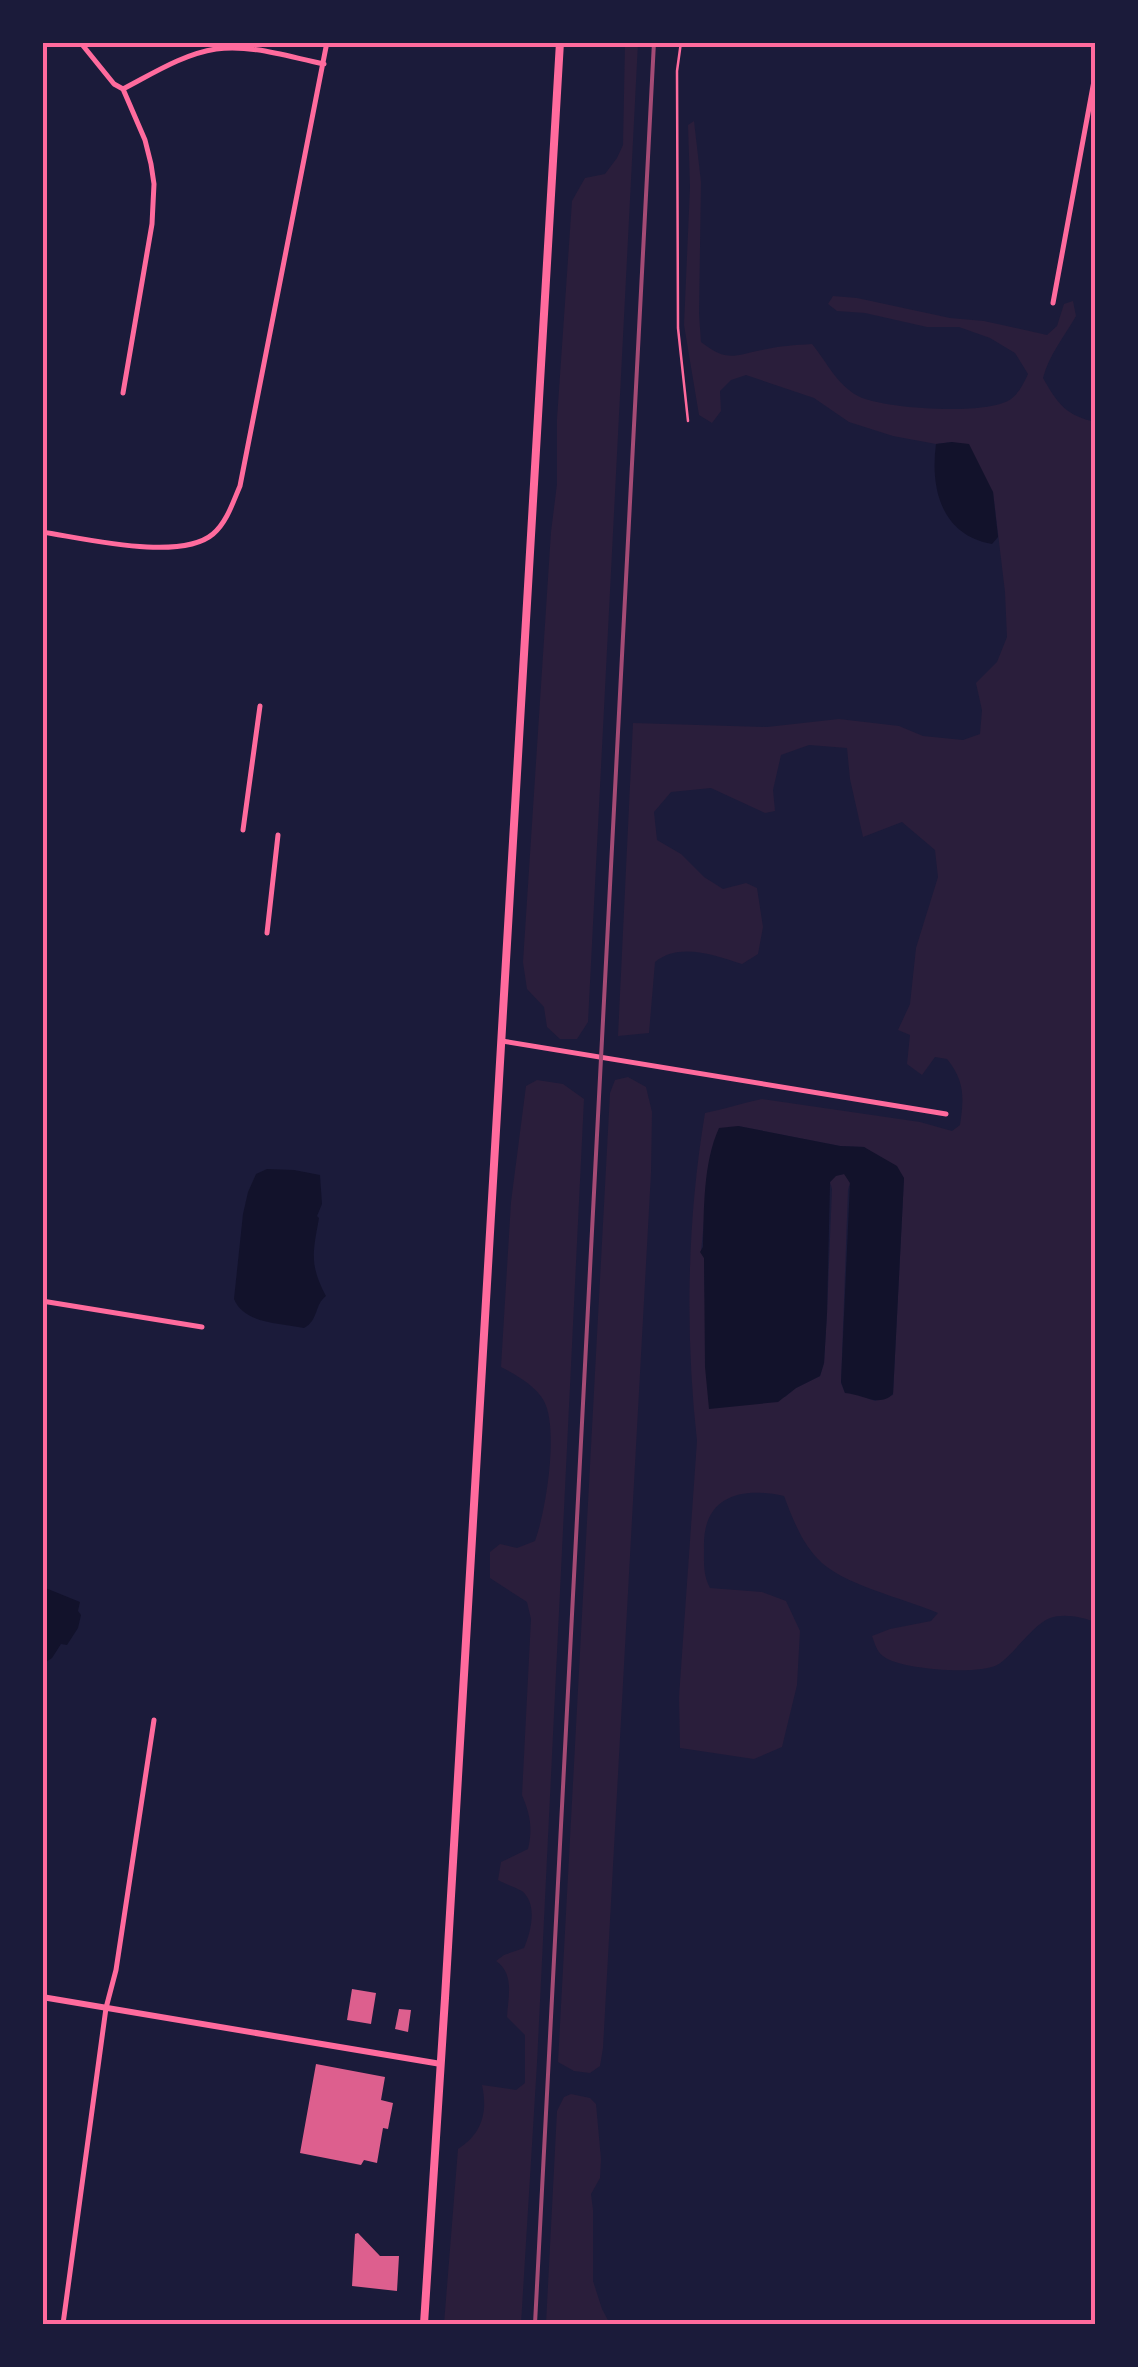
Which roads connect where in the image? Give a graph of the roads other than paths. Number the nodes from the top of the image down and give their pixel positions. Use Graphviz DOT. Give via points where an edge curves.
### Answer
graph roads {
  1 [pos="80,42"];
  2 [pos="327,42"];
  3 [pos="560,42"];
  4 [pos="681,42"];
  5 [pos="324,64"];
  6 [pos="1096,70"];
  7 [pos="123,89"];
  8 [pos="1054,303"];
  9 [pos="123,392"];
  10 [pos="688,422"];
  11 [pos="42,532"];
  12 [pos="260,706"];
  13 [pos="242,830"];
  14 [pos="278,834"];
  15 [pos="267,933"];
  16 [pos="502,1041"];
  17 [pos="946,1114"];
  18 [pos="42,1301"];
  19 [pos="202,1327"];
  20 [pos="154,1720"];
  21 [pos="42,1997"];
  22 [pos="106,2008"];
  23 [pos="442,2064"];
  24 [pos="63,2324"];
  25 [pos="424,2324"];
  1 -- 7 [label="street"];
  2 -- 5 [label="street"];
  3 -- 16 [label="main road"];
  4 -- 10 [label="lane" via="678,328"];
  5 -- 7 [label="street" via="216,50"];
  5 -- 11 [label="street" via="240,486 227,514 201,540 151,548"];
  6 -- 8 [label="street"];
  7 -- 9 [label="street" via="145,140 154,184"];
  12 -- 13 [label="street"];
  14 -- 15 [label="street"];
  16 -- 17 [label="street"];
  16 -- 23 [label="main road"];
  18 -- 19 [label="street"];
  20 -- 22 [label="street"];
  21 -- 22 [label="street"];
  22 -- 23 [label="street"];
  22 -- 24 [label="street"];
  23 -- 25 [label="main road"];
}
